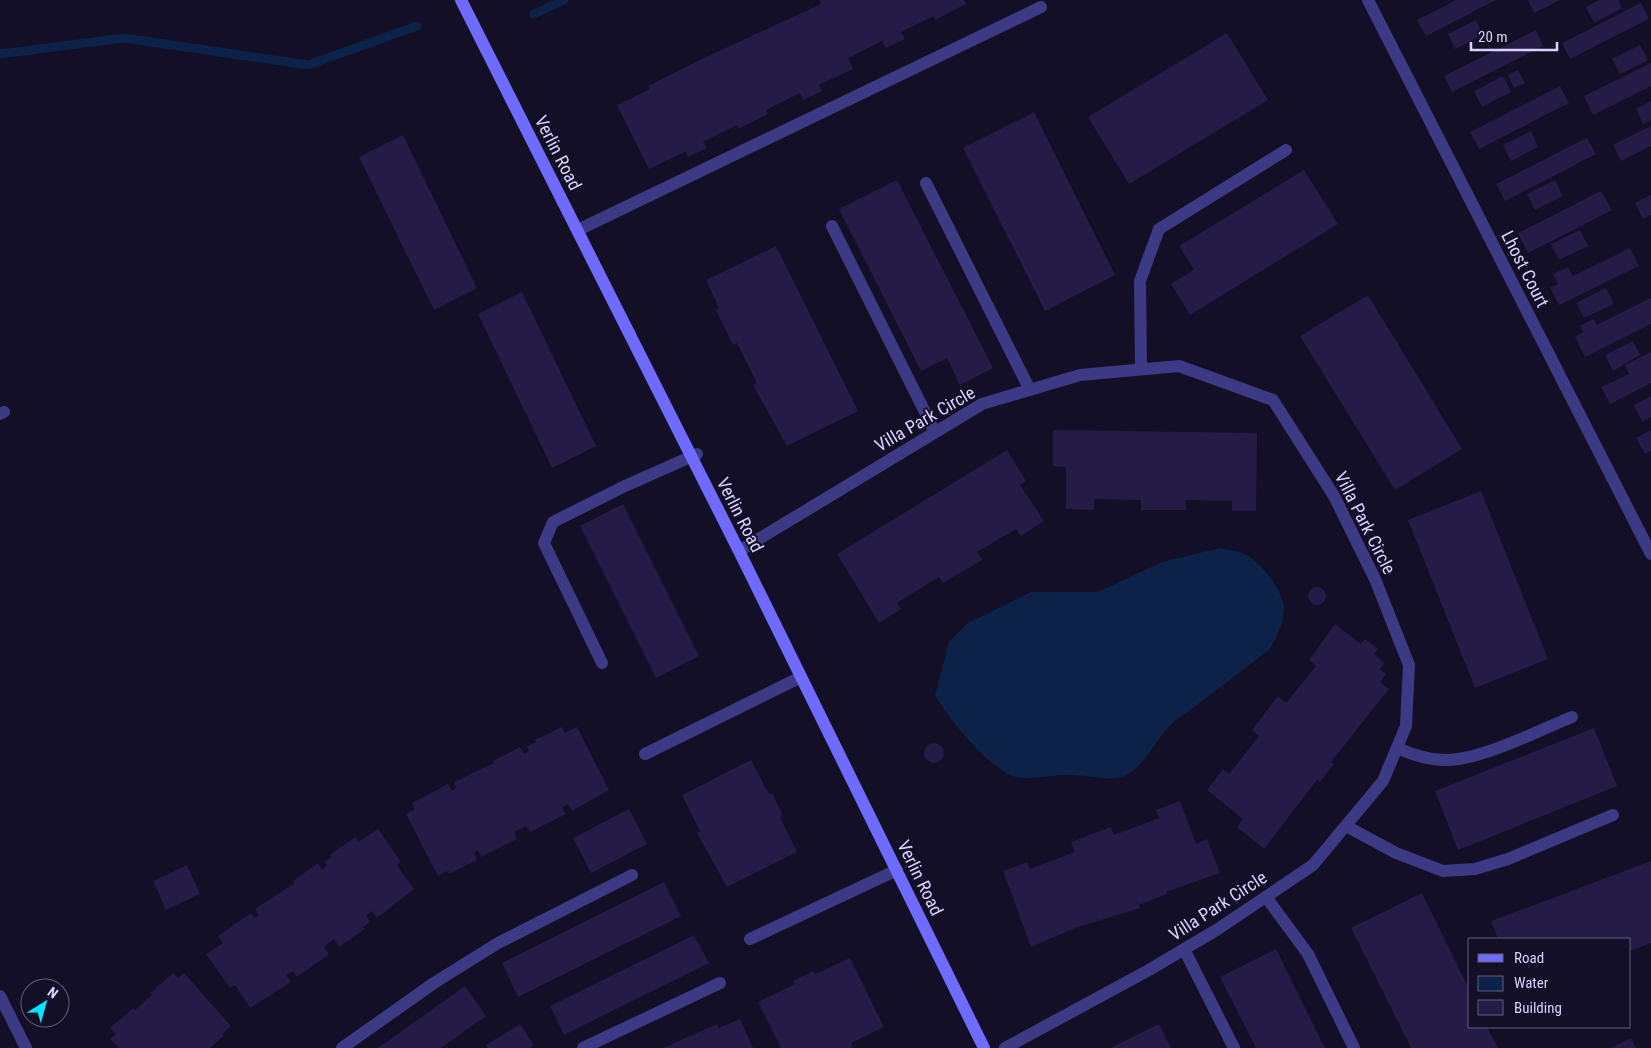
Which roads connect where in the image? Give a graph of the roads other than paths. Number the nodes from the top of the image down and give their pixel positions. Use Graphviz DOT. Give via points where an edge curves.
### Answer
graph roads {
  1 [pos="461,0"];
  2 [pos="1368,0"];
  3 [pos="1041,7"];
  4 [pos="1286,150"];
  5 [pos="926,182"];
  6 [pos="832,226"];
  7 [pos="578,230"];
  8 [pos="1141,369"];
  9 [pos="1030,390"];
  10 [pos="935,432"];
  11 [pos="694,455"];
  12 [pos="739,551"];
  13 [pos="1651,554"];
  14 [pos="602,664"];
  15 [pos="801,677"];
  16 [pos="1572,717"];
  17 [pos="1397,748"];
  18 [pos="645,754"];
  19 [pos="1613,814"];
  20 [pos="1346,826"];
  21 [pos="897,870"];
  22 [pos="632,875"];
  23 [pos="1266,897"];
  24 [pos="750,939"];
  25 [pos="1184,949"];
  26 [pos="720,983"];
  27 [pos="0,996"];
  28 [pos="26,1048"];
  29 [pos="342,1048"];
  30 [pos="583,1048"];
  31 [pos="984,1048"];
  32 [pos="1005,1048"];
  33 [pos="1234,1048"];
  34 [pos="1354,1048"];
  1 -- 7 [label="street, Verlin Road"];
  2 -- 13 [label="street, Lhost Court"];
  3 -- 7 [label="street"];
  4 -- 8 [label="street" via="1160,229 1140,281"];
  5 -- 9 [label="street"];
  6 -- 10 [label="street"];
  7 -- 11 [label="street, Verlin Road"];
  8 -- 9 [label="street, Villa Park Circle" via="1080,375"];
  8 -- 17 [label="street, Villa Park Circle" via="1179,366 1273,400 1334,496 1375,578 1409,665 1406,726"];
  9 -- 10 [label="street, Villa Park Circle" via="982,404"];
  10 -- 12 [label="street, Villa Park Circle"];
  11 -- 12 [label="street, Verlin Road"];
  11 -- 14 [label="street" via="554,522 544,543"];
  12 -- 15 [label="street, Verlin Road"];
  15 -- 18 [label="street"];
  15 -- 21 [label="street, Verlin Road"];
  16 -- 17 [label="street" via="1475,756 1448,761 1419,757"];
  17 -- 20 [label="street, Villa Park Circle" via="1382,781"];
  19 -- 20 [label="street" via="1508,859 1475,869 1443,871 1396,854"];
  20 -- 23 [label="street, Villa Park Circle" via="1313,865"];
  21 -- 24 [label="street"];
  21 -- 31 [label="street, Verlin Road"];
  22 -- 29 [label="street" via="498,943 434,983"];
  23 -- 25 [label="street, Villa Park Circle"];
  23 -- 34 [label="street" via="1308,954"];
  25 -- 32 [label="street, Villa Park Circle"];
  25 -- 33 [label="street"];
  26 -- 30 [label="street"];
  27 -- 28 [label="street"];
}
